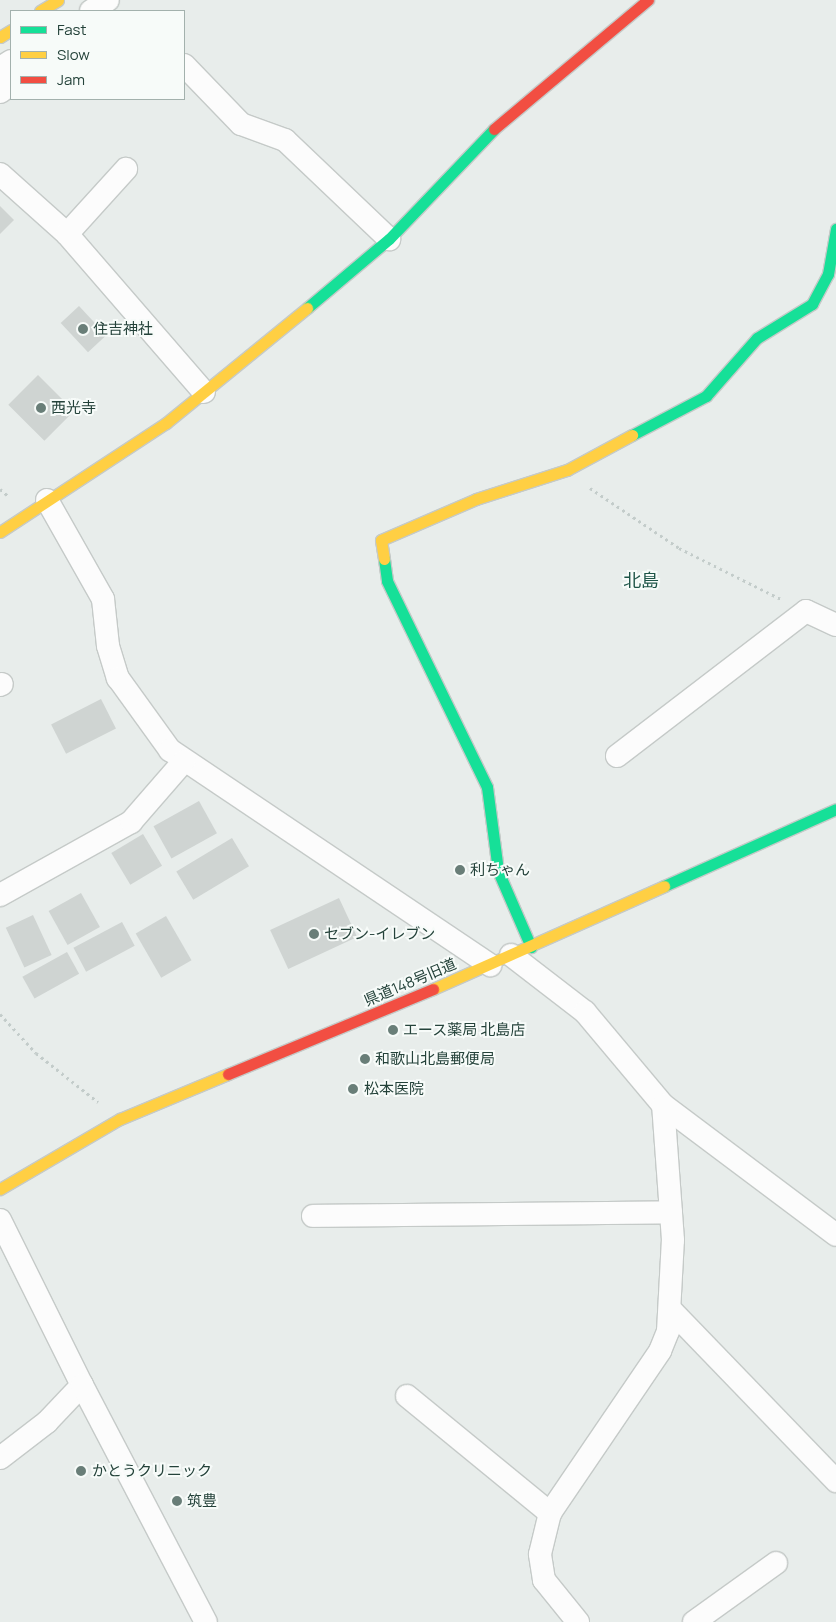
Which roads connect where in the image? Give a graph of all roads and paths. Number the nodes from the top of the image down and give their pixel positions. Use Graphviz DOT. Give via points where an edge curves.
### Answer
graph roads {
  1 [pos="58,0"];
  2 [pos="108,0"];
  3 [pos="648,0"];
  4 [pos="42,10"];
  5 [pos="93,10"];
  6 [pos="185,67"];
  7 [pos="126,169"];
  8 [pos="0,174"];
  9 [pos="836,229"];
  10 [pos="67,234"];
  11 [pos="390,239"];
  12 [pos="204,392"];
  13 [pos="567,470"];
  14 [pos="47,500"];
  15 [pos="0,532"];
  16 [pos="806,611"];
  17 [pos="836,625"];
  18 [pos="617,756"];
  19 [pos="184,761"];
  20 [pos="836,809"];
  21 [pos="0,895"];
  22 [pos="521,951"];
  23 [pos="490,965"];
  24 [pos="0,1014"];
  25 [pos="663,1105"];
  26 [pos="120,1119"];
  27 [pos="0,1189"];
  28 [pos="671,1212"];
  29 [pos="313,1216"];
  30 [pos="0,1220"];
  31 [pos="836,1235"];
  32 [pos="671,1310"];
  33 [pos="82,1385"];
  34 [pos="407,1396"];
  35 [pos="0,1458"];
  36 [pos="836,1481"];
  37 [pos="550,1514"];
  38 [pos="776,1563"];
  39 [pos="206,1622"];
  40 [pos="578,1622"];
  41 [pos="694,1622"];
  1 -- 4 [label="street"];
  2 -- 5 [label="street"];
  3 -- 11 [label="street" via="493,130"];
  6 -- 11 [label="street" via="241,124 284,140"];
  7 -- 10 [label="street"];
  8 -- 10 [label="street"];
  9 -- 13 [label="street" via="828,274 812,304 757,338 706,396"];
  10 -- 12 [label="street"];
  11 -- 12 [label="street"];
  12 -- 14 [label="street" via="166,423"];
  13 -- 16 [label="path" via="632,520 679,548"];
  13 -- 22 [label="street" via="476,499 381,540 388,581 487,787 498,872"];
  14 -- 15 [label="street"];
  14 -- 19 [label="street" via="103,599 108,646 118,678 153,731"];
  16 -- 17 [label="street"];
  16 -- 18 [label="street"];
  19 -- 21 [label="street" via="131,822"];
  19 -- 23 [label="street"];
  20 -- 22 [label="street, 県道148号旧道"];
  22 -- 23 [label="street, 県道148号旧道"];
  22 -- 25 [label="street" via="584,1012"];
  23 -- 26 [label="street, 県道148号旧道"];
  24 -- 26 [label="path" via="36,1053"];
  25 -- 28 [label="street"];
  25 -- 31 [label="street"];
  26 -- 27 [label="street, 県道148号旧道"];
  28 -- 29 [label="street"];
  28 -- 32 [label="street"];
  30 -- 33 [label="street"];
  32 -- 36 [label="street"];
  32 -- 37 [label="street" via="660,1352"];
  33 -- 35 [label="street" via="47,1422"];
  33 -- 39 [label="street"];
  34 -- 37 [label="street"];
  37 -- 40 [label="street" via="540,1554 544,1580"];
  38 -- 41 [label="street"];
}
